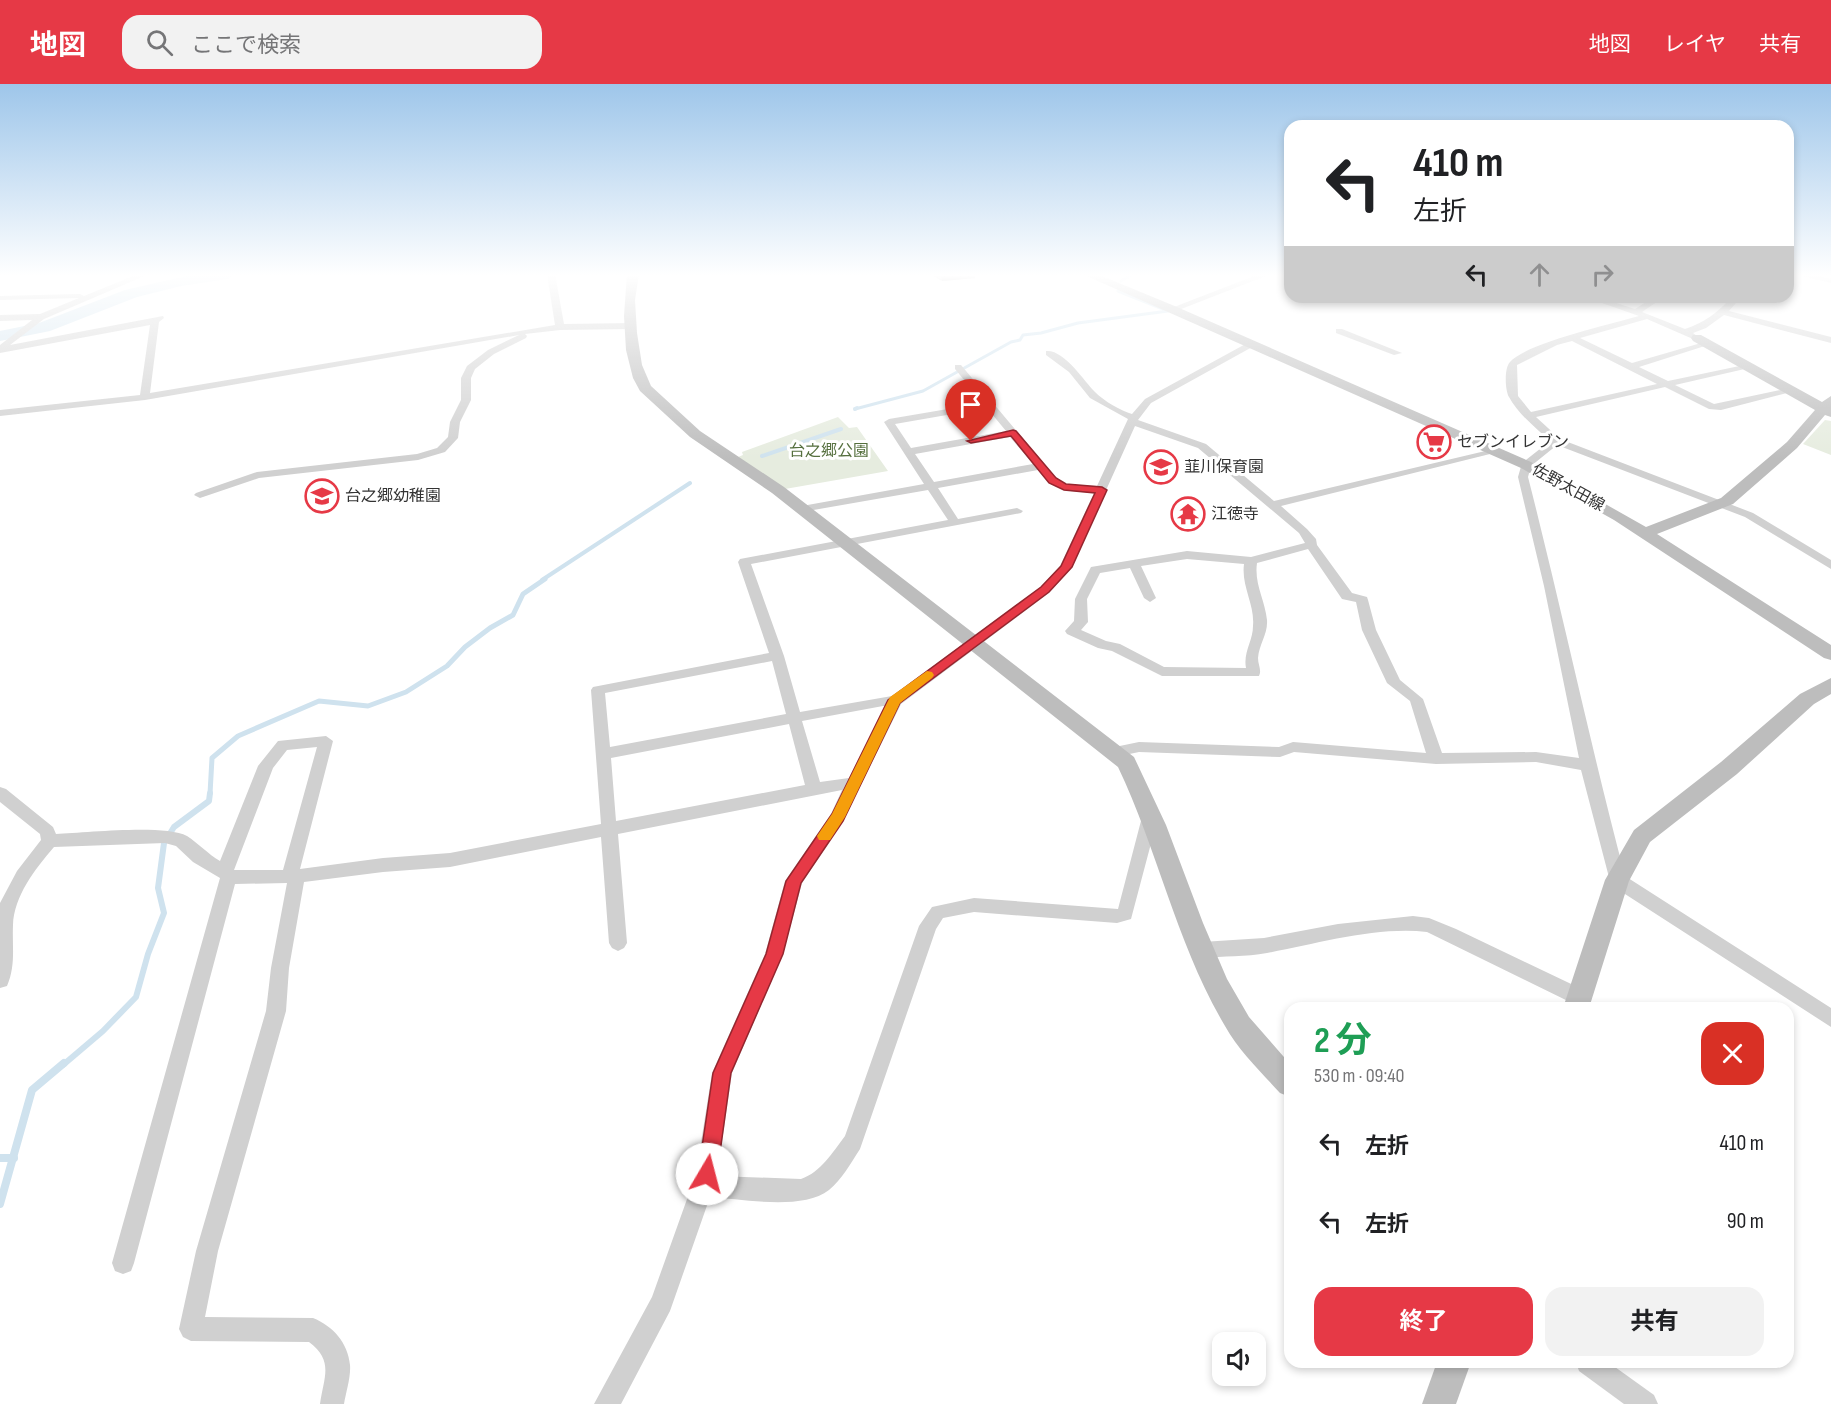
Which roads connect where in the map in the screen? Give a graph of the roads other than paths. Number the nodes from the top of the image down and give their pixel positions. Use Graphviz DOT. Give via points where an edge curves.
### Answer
graph roads {
  1 [pos="17,336"];
  2 [pos="73,336"];
  3 [pos="155,336"];
  4 [pos="499,336"];
  5 [pos="521,336"];
  6 [pos="632,336"];
  7 [pos="1232,336"];
  8 [pos="1351,336"];
  9 [pos="1581,336"];
  10 [pos="1691,336"];
  11 [pos="1814,336"];
  12 [pos="1573,338"];
  13 [pos="1696,338"];
  14 [pos="1831,340"];
  15 [pos="1251,344"];
  16 [pos="0,349"];
  17 [pos="1050,353"];
  18 [pos="1397,353"];
  19 [pos="1746,366"];
  20 [pos="1630,367"];
  21 [pos="960,370"];
  22 [pos="1665,384"];
  23 [pos="1790,391"];
  24 [pos="145,397"];
  25 [pos="990,405"];
  26 [pos="1829,408"];
  27 [pos="0,413"];
  28 [pos="1529,416"];
  29 [pos="1134,420"];
  30 [pos="1013,433"];
  31 [pos="1556,441"];
  32 [pos="1494,450"];
  33 [pos="909,452"];
  34 [pos="1526,465"];
  35 [pos="1041,466"];
  36 [pos="930,485"];
  37 [pos="1102,490"];
  38 [pos="200,495"];
  39 [pos="1721,504"];
  40 [pos="1272,505"];
  41 [pos="802,509"];
  42 [pos="1017,511"];
  43 [pos="955,523"];
  44 [pos="1645,533"];
  45 [pos="846,543"];
  46 [pos="1311,544"];
  47 [pos="1251,561"];
  48 [pos="1134,564"];
  49 [pos="1831,565"];
  50 [pos="1079,571"];
  51 [pos="1150,598"];
  52 [pos="973,642"];
  53 [pos="1831,654"];
  54 [pos="777,656"];
  55 [pos="1831,685"];
  56 [pos="895,700"];
  57 [pos="794,718"];
  58 [pos="1115,752"];
  59 [pos="603,754"];
  60 [pos="1436,759"];
  61 [pos="1588,765"];
  62 [pos="854,783"];
  63 [pos="814,789"];
  64 [pos="0,793"];
  65 [pos="1151,814"];
  66 [pos="608,829"];
  67 [pos="50,841"];
  68 [pos="227,873"];
  69 [pos="293,876"];
  70 [pos="1617,880"];
  71 [pos="2,917"];
  72 [pos="618,943"];
  73 [pos="1202,950"];
  74 [pos="0,980"];
  75 [pos="1576,1002"];
  76 [pos="1578,1002"];
  77 [pos="1831,1018"];
  78 [pos="1284,1077"];
  79 [pos="703,1186"];
  80 [pos="123,1263"];
  81 [pos="1452,1368"];
  82 [pos="1596,1368"];
  83 [pos="333,1404"];
  84 [pos="607,1404"];
  85 [pos="1439,1404"];
  86 [pos="1646,1404"];
  1 -- 16 [label="street"];
  2 -- 16 [label="street"];
  3 -- 24 [label="street"];
  4 -- 24 [label="street"];
  5 -- 38 [label="street" via="474,361 466,376 467,396 455,419 453,438 441,450 418,457 257,475"];
  6 -- 41 [label="street" via="639,379 645,388 695,434"];
  7 -- 15 [label="street, 佐野太田線"];
  8 -- 18 [label="street"];
  9 -- 12 [label="street"];
  10 -- 13 [label="street"];
  11 -- 14 [label="street"];
  12 -- 20 [label="street"];
  12 -- 28 [label="street" via="1513,364 1513,396"];
  13 -- 19 [label="street"];
  13 -- 20 [label="street"];
  15 -- 29 [label="street" via="1148,401"];
  15 -- 32 [label="street, 佐野太田線"];
  17 -- 29 [label="street" via="1072,370 1093,396"];
  19 -- 22 [label="street"];
  19 -- 23 [label="street"];
  20 -- 22 [label="street"];
  21 -- 25 [label="street"];
  22 -- 23 [label="street" via="1717,408"];
  22 -- 28 [label="street"];
  23 -- 26 [label="street"];
  24 -- 27 [label="street"];
  25 -- 30 [label="street"];
  25 -- 33 [label="street" via="890,422"];
  26 -- 39 [label="street" via="1792,445"];
  28 -- 31 [label="street"];
  29 -- 37 [label="street"];
  29 -- 40 [label="street" via="1202,446"];
  30 -- 33 [label="street"];
  30 -- 35 [label="street"];
  31 -- 34 [label="street"];
  31 -- 39 [label="street"];
  32 -- 34 [label="street, 佐野太田線"];
  32 -- 40 [label="street"];
  33 -- 36 [label="street"];
  34 -- 44 [label="street, 佐野太田線"];
  34 -- 61 [label="street" via="1523,477"];
  35 -- 36 [label="street"];
  35 -- 37 [label="street" via="1064,487"];
  36 -- 41 [label="street"];
  36 -- 43 [label="street"];
  37 -- 50 [label="street"];
  39 -- 44 [label="street"];
  39 -- 49 [label="street" via="1763,522"];
  40 -- 46 [label="street" via="1303,531"];
  41 -- 45 [label="street"];
  42 -- 43 [label="street"];
  43 -- 45 [label="street"];
  44 -- 53 [label="street, 佐野太田線"];
  45 -- 52 [label="street"];
  45 -- 54 [label="street" via="744,562"];
  46 -- 47 [label="street"];
  46 -- 60 [label="street" via="1347,596 1362,600 1369,630 1394,683 1416,699"];
  47 -- 48 [label="street" via="1186,555"];
  47 -- 50 [label="street" via="1248,574 1261,626 1250,659 1254,673 1162,671 1072,631 1081,622"];
  48 -- 50 [label="street"];
  48 -- 51 [label="street"];
  50 -- 52 [label="street" via="1045,590"];
  52 -- 56 [label="street"];
  52 -- 58 [label="street"];
  54 -- 57 [label="street"];
  54 -- 59 [label="street" via="598,690"];
  55 -- 70 [label="street" via="1807,699 1729,768 1642,836"];
  56 -- 57 [label="street"];
  56 -- 62 [label="street"];
  57 -- 59 [label="street"];
  57 -- 63 [label="street"];
  58 -- 60 [label="street" via="1139,747 1280,752 1293,747"];
  58 -- 65 [label="street" via="1126,762"];
  59 -- 66 [label="street"];
  60 -- 61 [label="street" via="1536,757"];
  61 -- 70 [label="street"];
  62 -- 63 [label="street"];
  62 -- 79 [label="street" via="837,817 794,881 774,954 722,1073"];
  63 -- 66 [label="street"];
  64 -- 67 [label="street" via="47,831"];
  65 -- 73 [label="street"];
  65 -- 79 [label="street" via="1125,914 974,905 938,912 928,926 853,1142 820,1183 801,1190 778,1191"];
  66 -- 69 [label="street" via="450,860"];
  66 -- 72 [label="street"];
  67 -- 68 [label="street" via="165,837 181,841"];
  67 -- 71 [label="street"];
  68 -- 69 [label="street" via="240,878"];
  68 -- 69 [label="street" via="266,766 284,746 326,741"];
  68 -- 80 [label="street"];
  69 -- 83 [label="street" via="276,1011 207,1251 191,1329 313,1330 331,1344 338,1365"];
  70 -- 76 [label="street"];
  70 -- 77 [label="street"];
  71 -- 74 [label="street" via="6,965"];
  73 -- 75 [label="street" via="1272,945 1338,931 1413,922 1450,934"];
  73 -- 78 [label="street" via="1234,1018"];
  79 -- 84 [label="street" via="662,1303"];
  81 -- 85 [label="street"];
  82 -- 86 [label="street"];
}
